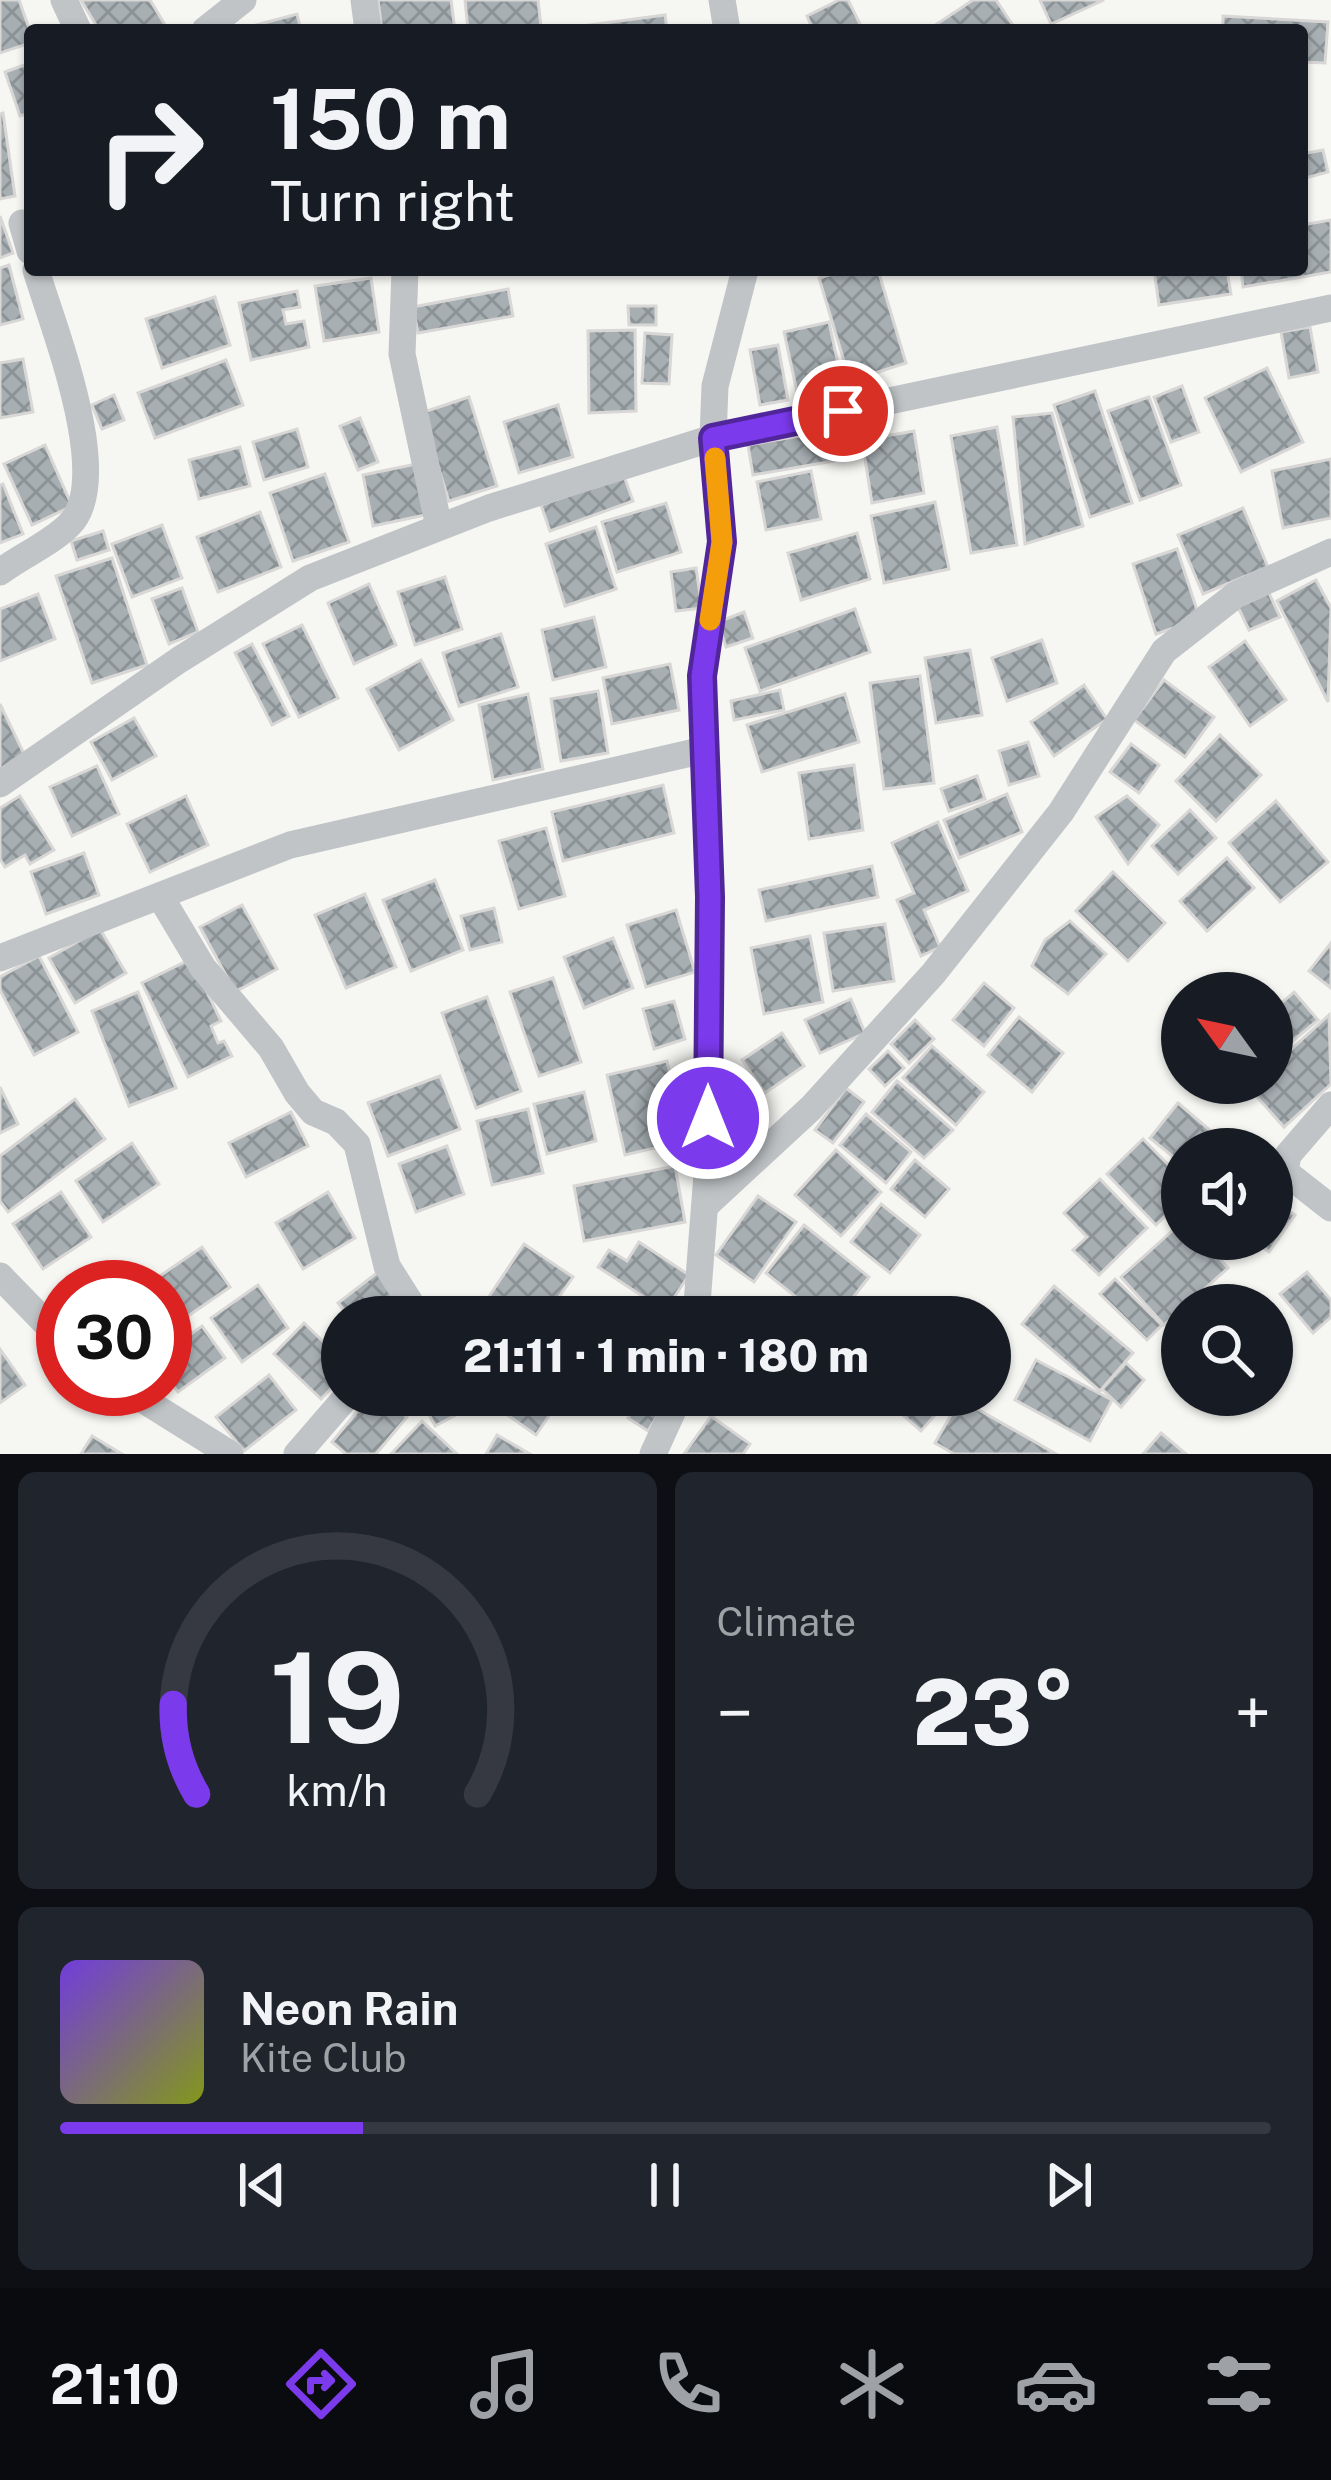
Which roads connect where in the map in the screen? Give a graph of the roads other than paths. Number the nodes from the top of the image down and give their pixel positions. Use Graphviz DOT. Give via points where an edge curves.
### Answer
graph roads {
  1 [pos="243,0"];
  2 [pos="213,24"];
  3 [pos="22,223"];
  4 [pos="24,230"];
  5 [pos="38,276"];
  6 [pos="405,276"];
  7 [pos="743,276"];
  8 [pos="1331,308"];
  9 [pos="713,438"];
  10 [pos="439,527"];
  11 [pos="1331,552"];
  12 [pos="0,572"];
  13 [pos="704,750"];
  14 [pos="0,784"];
  15 [pos="160,896"];
  16 [pos="0,958"];
  17 [pos="1331,1106"];
  18 [pos="705,1206"];
  19 [pos="1331,1208"];
  20 [pos="0,1276"];
  21 [pos="406,1296"];
  22 [pos="698,1296"];
  23 [pos="36,1313"];
  24 [pos="169,1416"];
  25 [pos="330,1416"];
  26 [pos="670,1416"];
  27 [pos="230,1454"];
  28 [pos="297,1454"];
  29 [pos="653,1454"];
  1 -- 2 [label="street"];
  3 -- 4 [label="street"];
  5 -- 12 [label="street" via="84,433 87,497 70,525"];
  6 -- 10 [label="street" via="402,354"];
  7 -- 9 [label="street" via="715,386"];
  8 -- 9 [label="street"];
  9 -- 10 [label="street"];
  9 -- 13 [label="street" via="722,542 702,676"];
  10 -- 14 [label="street" via="310,578"];
  11 -- 18 [label="street" via="1237,594 1164,651 1061,812 933,974 812,1108"];
  13 -- 15 [label="street" via="290,845"];
  13 -- 18 [label="street"];
  15 -- 16 [label="street"];
  15 -- 21 [label="street" via="297,1093 357,1144 387,1266"];
  17 -- 19 [label="street" via="1288,1155 1286,1172"];
  18 -- 22 [label="street"];
  20 -- 23 [label="street"];
  24 -- 27 [label="street"];
  25 -- 28 [label="street"];
  26 -- 29 [label="street"];
}
